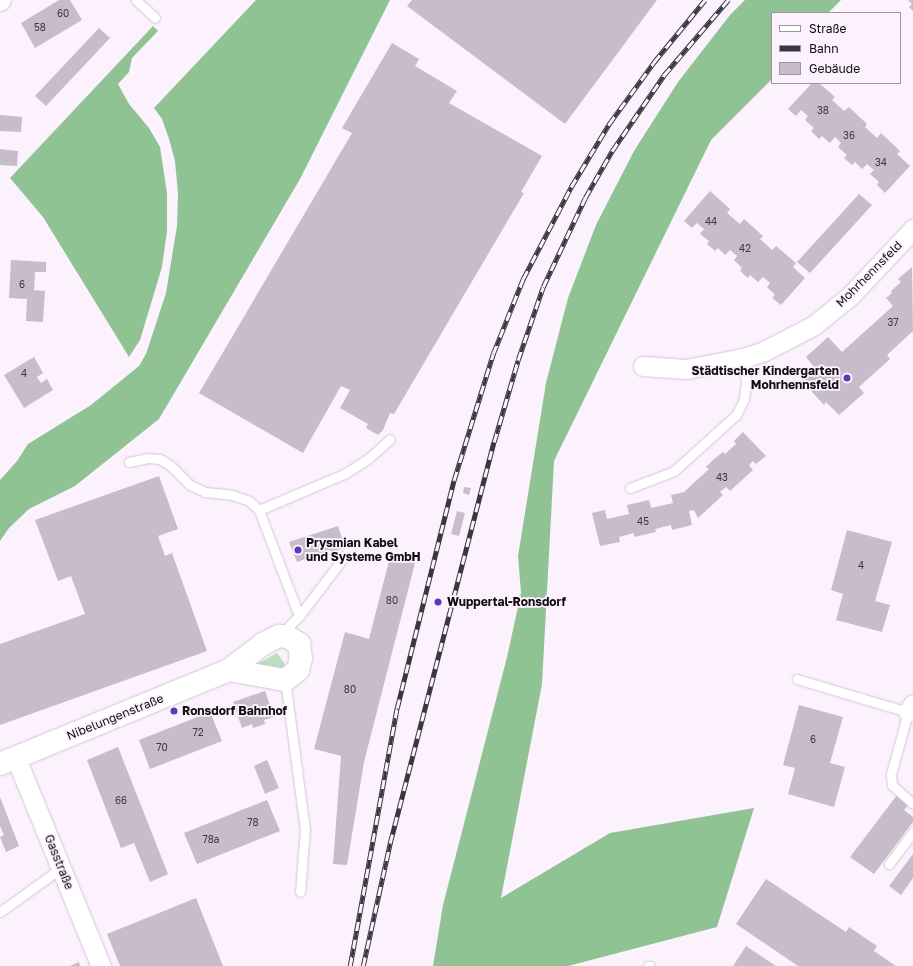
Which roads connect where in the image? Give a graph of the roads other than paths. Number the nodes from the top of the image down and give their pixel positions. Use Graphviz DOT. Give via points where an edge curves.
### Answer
graph roads {
  1 [pos="136,0"];
  2 [pos="155,18"];
  3 [pos="913,229"];
  4 [pos="743,358"];
  5 [pos="643,366"];
  6 [pos="390,439"];
  7 [pos="129,462"];
  8 [pos="630,488"];
  9 [pos="259,510"];
  10 [pos="350,549"];
  11 [pos="299,616"];
  12 [pos="279,636"];
  13 [pos="229,670"];
  14 [pos="797,679"];
  15 [pos="285,680"];
  16 [pos="910,708"];
  17 [pos="8,761"];
  18 [pos="913,804"];
  19 [pos="913,832"];
  20 [pos="889,864"];
  21 [pos="61,868"];
  22 [pos="300,892"];
  23 [pos="0,912"];
  24 [pos="102,966"];
  1 -- 2 [label="lane"];
  3 -- 4 [label="street, Mohrhennsfeld" via="852,295 814,326 764,351"];
  4 -- 5 [label="street, Mohrhennsfeld" via="686,369"];
  4 -- 8 [label="lane" via="746,382 744,399 736,415 674,471"];
  6 -- 9 [label="lane" via="369,458 346,473"];
  7 -- 9 [label="lane" via="148,458 160,459 190,485 205,492 232,495 250,501"];
  9 -- 11 [label="lane"];
  10 -- 11 [label="lane"];
  11 -- 12 [label="lane"];
  12 -- 13 [label="street, Nibelungenstraße" via="263,644"];
  12 -- 15 [label="street" via="288,637 299,644 301,658 298,670"];
  13 -- 15 [label="street"];
  13 -- 17 [label="street, Nibelungenstraße"];
  14 -- 16 [label="lane"];
  15 -- 22 [label="lane" via="305,829"];
  16 -- 18 [label="lane" via="891,774 892,786"];
  17 -- 21 [label="street, Gasstraße"];
  19 -- 20 [label="lane"];
  21 -- 23 [label="lane"];
  21 -- 24 [label="street, Gasstraße"];
}
